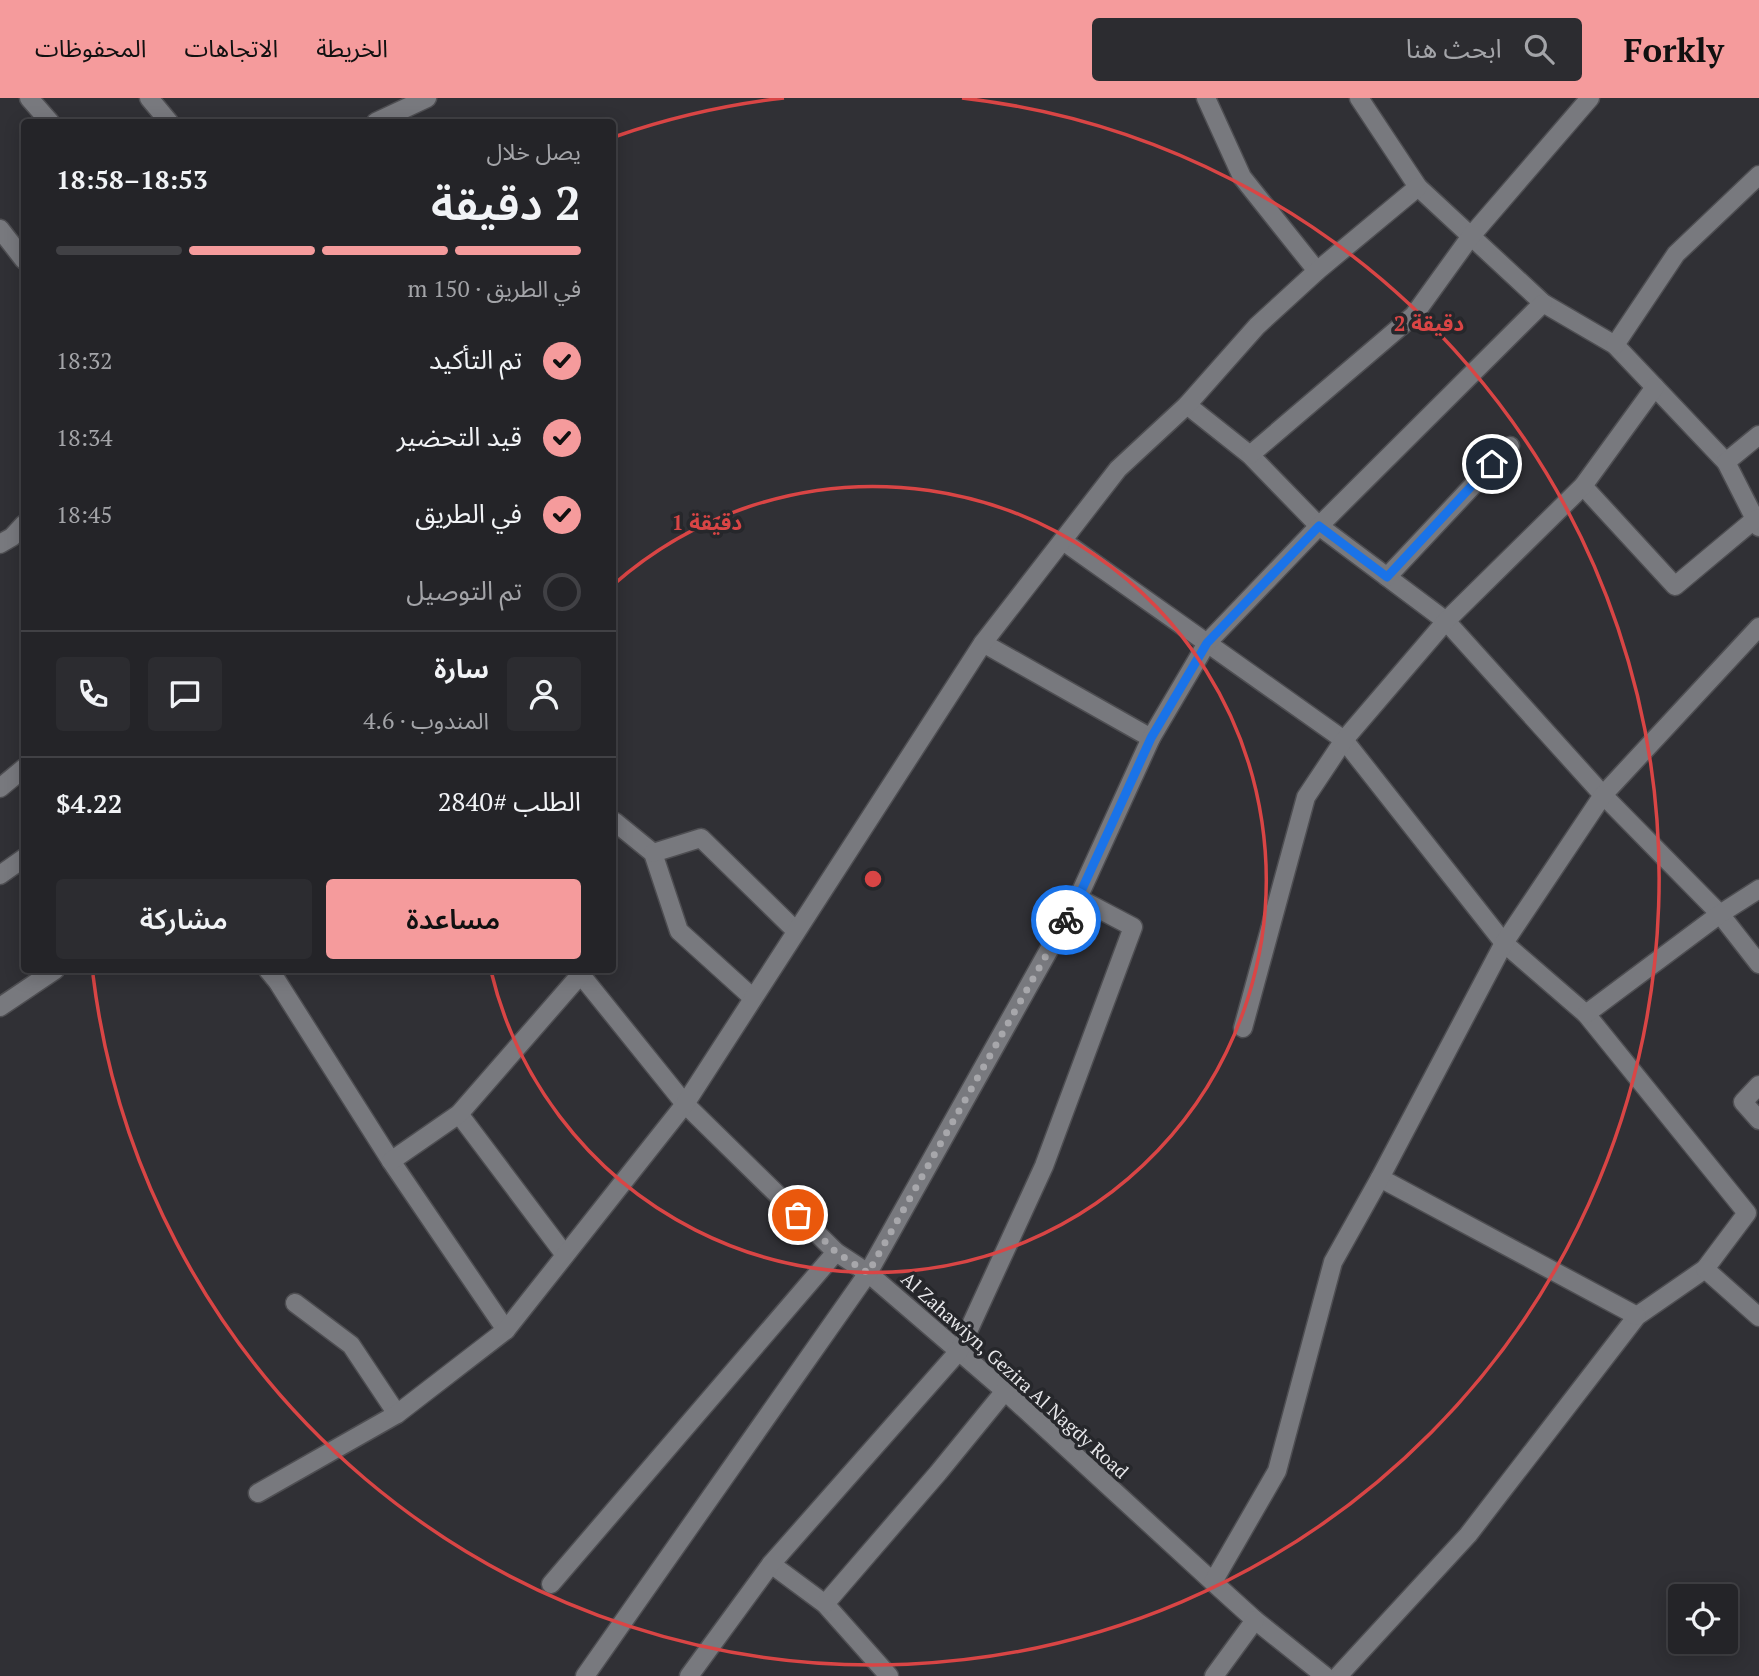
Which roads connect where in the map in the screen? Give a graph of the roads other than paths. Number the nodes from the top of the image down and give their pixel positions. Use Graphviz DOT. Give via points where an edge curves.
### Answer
graph roads {
  1 [pos="29,98"];
  2 [pos="149,98"];
  3 [pos="427,98"];
  4 [pos="1206,98"];
  5 [pos="1359,98"];
  6 [pos="1590,98"];
  7 [pos="47,119"];
  8 [pos="166,119"];
  9 [pos="382,119"];
  10 [pos="1759,175"];
  11 [pos="1418,187"];
  12 [pos="0,229"];
  13 [pos="1471,236"];
  14 [pos="21,256"];
  15 [pos="1317,271"];
  16 [pos="1543,303"];
  17 [pos="1615,345"];
  18 [pos="1655,387"];
  19 [pos="1187,405"];
  20 [pos="1759,435"];
  21 [pos="1510,446"];
  22 [pos="1250,455"];
  23 [pos="1726,462"];
  24 [pos="1583,486"];
  25 [pos="1757,522"];
  26 [pos="1319,526"];
  27 [pos="21,527"];
  28 [pos="1063,541"];
  29 [pos="0,544"];
  30 [pos="1387,577"];
  31 [pos="1446,621"];
  32 [pos="1759,627"];
  33 [pos="983,643"];
  34 [pos="1207,643"];
  35 [pos="1151,738"];
  36 [pos="1344,740"];
  37 [pos="21,770"];
  38 [pos="0,788"];
  39 [pos="1603,795"];
  40 [pos="616,823"];
  41 [pos="653,853"];
  42 [pos="21,860"];
  43 [pos="0,875"];
  44 [pos="1759,889"];
  45 [pos="1078,898"];
  46 [pos="1720,914"];
  47 [pos="796,930"];
  48 [pos="1504,943"];
  49 [pos="1759,964"];
  50 [pos="51,973"];
  51 [pos="270,973"];
  52 [pos="578,973"];
  53 [pos="580,973"];
  54 [pos="753,998"];
  55 [pos="0,1007"];
  56 [pos="1586,1014"];
  57 [pos="1243,1028"];
  58 [pos="1759,1085"];
  59 [pos="685,1104"];
  60 [pos="459,1114"];
  61 [pos="1759,1120"];
  62 [pos="391,1161"];
  63 [pos="1380,1178"];
  64 [pos="836,1252"];
  65 [pos="565,1255"];
  66 [pos="1705,1269"];
  67 [pos="868,1273"];
  68 [pos="295,1303"];
  69 [pos="1637,1317"];
  70 [pos="1759,1317"];
  71 [pos="506,1330"];
  72 [pos="959,1351"];
  73 [pos="1005,1391"];
  74 [pos="397,1414"];
  75 [pos="258,1493"];
  76 [pos="771,1564"];
  77 [pos="1213,1582"];
  78 [pos="551,1584"];
  79 [pos="825,1604"];
  80 [pos="1255,1620"];
  81 [pos="1218,1674"];
  82 [pos="585,1676"];
  83 [pos="689,1676"];
  84 [pos="889,1676"];
  85 [pos="1325,1676"];
  86 [pos="1338,1676"];
  1 -- 7 [label="street"];
  2 -- 8 [label="street"];
  3 -- 9 [label="street"];
  4 -- 15 [label="street" via="1242,177"];
  5 -- 11 [label="street"];
  6 -- 13 [label="street"];
  10 -- 17 [label="street" via="1676,254"];
  11 -- 13 [label="street"];
  11 -- 15 [label="street"];
  12 -- 14 [label="street"];
  13 -- 16 [label="street"];
  13 -- 22 [label="street" via="1414,315"];
  15 -- 19 [label="street" via="1257,326"];
  16 -- 17 [label="street"];
  16 -- 26 [label="street"];
  17 -- 18 [label="street"];
  18 -- 23 [label="street"];
  18 -- 24 [label="street"];
  19 -- 22 [label="street"];
  19 -- 28 [label="street" via="1118,469"];
  20 -- 23 [label="street"];
  21 -- 30 [label="street"];
  22 -- 26 [label="street"];
  23 -- 25 [label="street"];
  24 -- 25 [label="street" via="1675,586"];
  24 -- 31 [label="street"];
  26 -- 30 [label="street"];
  26 -- 34 [label="street"];
  27 -- 29 [label="street"];
  28 -- 33 [label="street"];
  28 -- 34 [label="street"];
  30 -- 31 [label="street"];
  31 -- 36 [label="street"];
  31 -- 39 [label="street"];
  32 -- 39 [label="street"];
  33 -- 35 [label="street"];
  33 -- 47 [label="street"];
  34 -- 35 [label="street"];
  34 -- 36 [label="street"];
  35 -- 45 [label="street"];
  36 -- 48 [label="street"];
  36 -- 57 [label="street" via="1306,797"];
  37 -- 38 [label="street"];
  39 -- 46 [label="street"];
  39 -- 48 [label="street"];
  40 -- 41 [label="street"];
  41 -- 47 [label="street" via="701,838"];
  41 -- 54 [label="street" via="679,931"];
  42 -- 43 [label="street"];
  44 -- 46 [label="street"];
  45 -- 67 [label="street"];
  45 -- 72 [label="street" via="1133,927 1044,1166"];
  46 -- 49 [label="street"];
  46 -- 56 [label="street"];
  47 -- 54 [label="street"];
  48 -- 56 [label="street"];
  48 -- 63 [label="street"];
  50 -- 55 [label="street"];
  51 -- 62 [label="street"];
  52 -- 60 [label="street"];
  53 -- 59 [label="street, Al Zahawiyn, Gezira Al Nagdy Road"];
  54 -- 59 [label="street"];
  56 -- 66 [label="street" via="1747,1213"];
  58 -- 61 [label="street" via="1743,1102"];
  59 -- 64 [label="street, Al Zahawiyn, Gezira Al Nagdy Road"];
  59 -- 65 [label="street"];
  60 -- 62 [label="street"];
  60 -- 65 [label="street"];
  62 -- 71 [label="street"];
  63 -- 69 [label="street"];
  63 -- 77 [label="street" via="1333,1262 1277,1471"];
  64 -- 67 [label="street, Al Zahawiyn, Gezira Al Nagdy Road"];
  64 -- 78 [label="street"];
  65 -- 71 [label="street"];
  66 -- 69 [label="street"];
  66 -- 70 [label="street"];
  67 -- 72 [label="street, Al Zahawiyn, Gezira Al Nagdy Road"];
  67 -- 82 [label="street"];
  68 -- 74 [label="street" via="351,1345"];
  69 -- 86 [label="street" via="1468,1535"];
  71 -- 74 [label="street"];
  72 -- 73 [label="street, Al Zahawiyn, Gezira Al Nagdy Road"];
  72 -- 76 [label="street"];
  73 -- 77 [label="street, Al Zahawiyn, Gezira Al Nagdy Road"];
  73 -- 79 [label="street"];
  74 -- 75 [label="street"];
  76 -- 79 [label="street"];
  76 -- 83 [label="street"];
  77 -- 80 [label="street, Al Zahawiyn, Gezira Al Nagdy Road"];
  79 -- 84 [label="street"];
  80 -- 81 [label="street"];
  80 -- 85 [label="street, Al Zahawiyn, Gezira Al Nagdy Road"];
}
